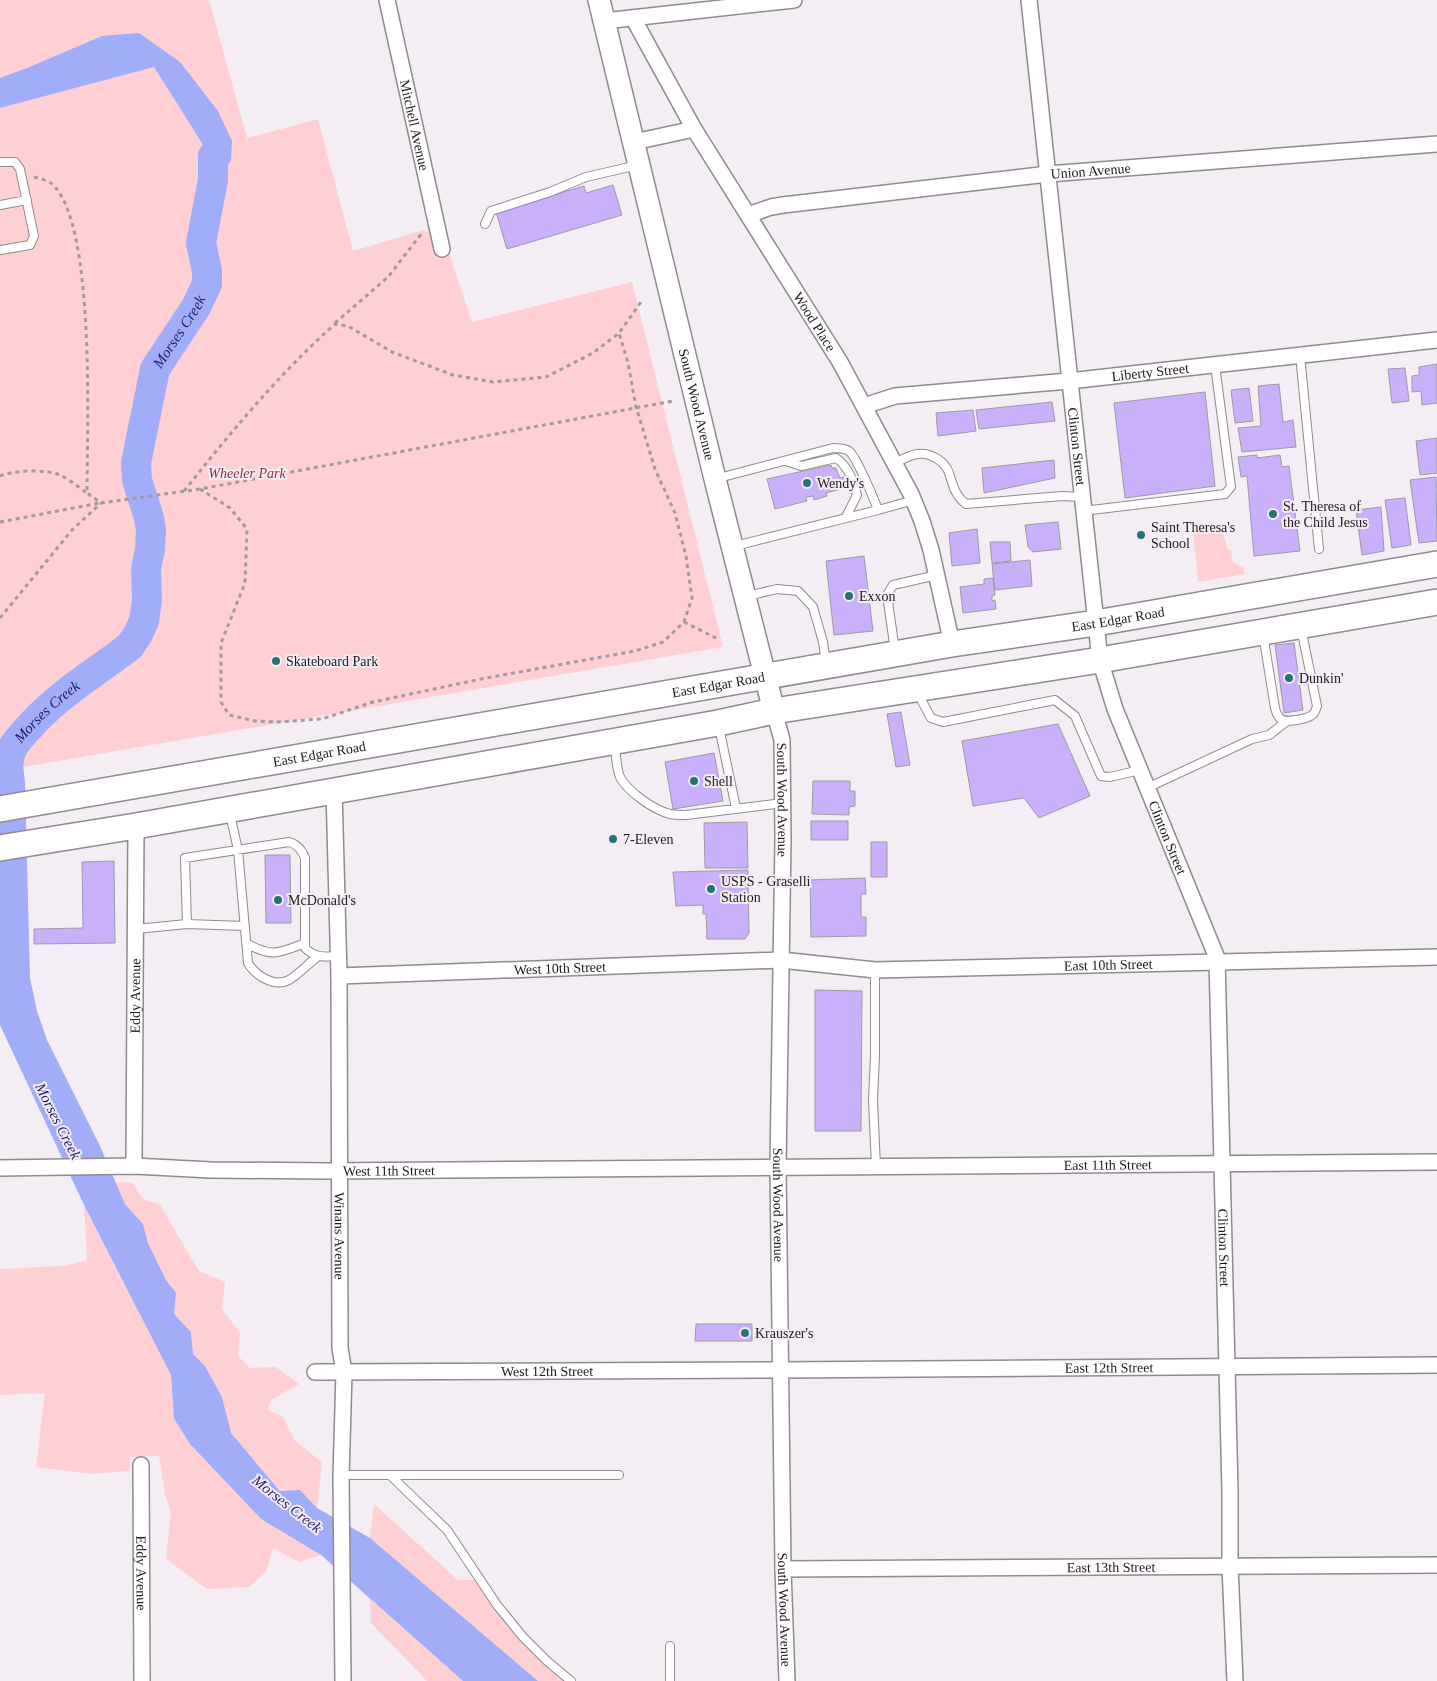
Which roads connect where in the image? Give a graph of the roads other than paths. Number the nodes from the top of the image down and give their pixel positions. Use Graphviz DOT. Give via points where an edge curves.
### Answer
graph roads {
  1 [pos="387,0"];
  2 [pos="599,0"];
  3 [pos="794,0"];
  4 [pos="1029,0"];
  5 [pos="633,18"];
  6 [pos="604,21"];
  7 [pos="694,129"];
  8 [pos="634,142"];
  9 [pos="1437,144"];
  10 [pos="0,162"];
  11 [pos="640,165"];
  12 [pos="1048,174"];
  13 [pos="27,200"];
  14 [pos="0,205"];
  15 [pos="748,215"];
  16 [pos="485,224"];
  17 [pos="442,249"];
  18 [pos="0,250"];
  19 [pos="1437,340"];
  20 [pos="1300,355"];
  21 [pos="1215,364"];
  22 [pos="1070,380"];
  23 [pos="864,406"];
  24 [pos="784,461"];
  25 [pos="895,463"];
  26 [pos="715,479"];
  27 [pos="914,500"];
  28 [pos="1083,504"];
  29 [pos="878,510"];
  30 [pos="846,517"];
  31 [pos="733,546"];
  32 [pos="1319,550"];
  33 [pos="1437,564"];
  34 [pos="937,575"];
  35 [pos="745,597"];
  36 [pos="1437,602"];
  37 [pos="1096,623"];
  38 [pos="1304,625"];
  39 [pos="1263,632"];
  40 [pos="952,644"];
  41 [pos="895,654"];
  42 [pos="1100,660"];
  43 [pos="827,666"];
  44 [pos="765,677"];
  45 [pos="916,690"];
  46 [pos="774,711"];
  47 [pos="1288,722"];
  48 [pos="718,723"];
  49 [pos="614,741"];
  50 [pos="1140,770"];
  51 [pos="1147,788"];
  52 [pos="334,790"];
  53 [pos="783,803"];
  54 [pos="736,808"];
  55 [pos="0,809"];
  56 [pos="229,809"];
  57 [pos="136,826"];
  58 [pos="0,848"];
  59 [pos="238,850"];
  60 [pos="187,924"];
  61 [pos="245,926"];
  62 [pos="136,929"];
  63 [pos="246,943"];
  64 [pos="305,943"];
  65 [pos="339,956"];
  66 [pos="317,957"];
  67 [pos="1437,957"];
  68 [pos="781,960"];
  69 [pos="1217,962"];
  70 [pos="875,970"];
  71 [pos="339,976"];
  72 [pos="1437,1162"];
  73 [pos="1222,1164"];
  74 [pos="134,1166"];
  75 [pos="876,1167"];
  76 [pos="0,1168"];
  77 [pos="778,1168"];
  78 [pos="340,1171"];
  79 [pos="1437,1365"];
  80 [pos="1227,1367"];
  81 [pos="781,1370"];
  82 [pos="315,1372"];
  83 [pos="344,1372"];
  84 [pos="141,1465"];
  85 [pos="342,1475"];
  86 [pos="619,1475"];
  87 [pos="391,1476"];
  88 [pos="1437,1564"];
  89 [pos="1230,1566"];
  90 [pos="783,1569"];
  91 [pos="670,1646"];
  92 [pos="142,1681"];
  93 [pos="343,1681"];
  94 [pos="571,1681"];
  95 [pos="670,1681"];
  96 [pos="787,1681"];
  97 [pos="1235,1681"];
  1 -- 17 [label="street, Mitchell Avenue"];
  2 -- 6 [label="main road, South Wood Avenue"];
  3 -- 5 [label="street"];
  4 -- 12 [label="street, Clinton Street"];
  5 -- 6 [label="street"];
  5 -- 7 [label="street, Wood Place"];
  6 -- 8 [label="main road, South Wood Avenue"];
  7 -- 8 [label="street"];
  7 -- 15 [label="street, Wood Place"];
  8 -- 11 [label="main road, South Wood Avenue"];
  9 -- 12 [label="street, Union Avenue"];
  10 -- 13 [label="lane" via="15,162 20,169"];
  11 -- 16 [label="lane" via="586,177 491,211"];
  11 -- 26 [label="main road, South Wood Avenue"];
  12 -- 15 [label="street, Union Avenue" via="783,204"];
  12 -- 22 [label="street, Clinton Street"];
  13 -- 14 [label="lane"];
  13 -- 18 [label="lane" via="34,236 30,246"];
  15 -- 23 [label="street, Wood Place"];
  19 -- 20 [label="street, Liberty Street"];
  20 -- 21 [label="street, Liberty Street"];
  20 -- 32 [label="lane"];
  21 -- 22 [label="street, Liberty Street"];
  21 -- 28 [label="lane" via="1231,487 1225,494 1125,505"];
  22 -- 23 [label="street, Liberty Street" via="895,396"];
  22 -- 28 [label="street, Clinton Street"];
  23 -- 25 [label="street, Wood Place"];
  24 -- 26 [label="lane"];
  24 -- 29 [label="lane" via="833,448 849,452"];
  24 -- 30 [label="lane" via="802,466 836,458 844,463 857,495"];
  25 -- 27 [label="street, Wood Place"];
  25 -- 28 [label="lane" via="916,454 936,457 945,464 952,486 966,504 1062,496"];
  26 -- 31 [label="main road, South Wood Avenue"];
  27 -- 29 [label="lane"];
  27 -- 34 [label="street, Wood Place"];
  28 -- 37 [label="street, Clinton Street"];
  29 -- 30 [label="lane"];
  30 -- 31 [label="lane"];
  31 -- 35 [label="main road, South Wood Avenue"];
  33 -- 37 [label="highway, East Edgar Road"];
  34 -- 40 [label="street, Wood Place"];
  34 -- 41 [label="lane" via="892,586 887,595"];
  35 -- 43 [label="lane" via="777,589 798,591 813,607"];
  35 -- 44 [label="main road, South Wood Avenue"];
  36 -- 38 [label="highway"];
  37 -- 40 [label="highway, East Edgar Road"];
  37 -- 42 [label="street, Clinton Street"];
  38 -- 39 [label="highway"];
  38 -- 47 [label="lane" via="1317,706 1311,716"];
  39 -- 42 [label="highway"];
  39 -- 47 [label="lane" via="1275,708 1281,719"];
  40 -- 41 [label="highway, East Edgar Road"];
  41 -- 43 [label="highway, East Edgar Road"];
  42 -- 45 [label="highway"];
  42 -- 50 [label="street, Clinton Street" via="1115,709"];
  43 -- 44 [label="highway, East Edgar Road"];
  44 -- 46 [label="main road, South Wood Avenue"];
  44 -- 55 [label="highway, East Edgar Road"];
  45 -- 46 [label="highway"];
  45 -- 50 [label="lane" via="931,718 943,722 1055,700 1075,716 1101,776"];
  46 -- 48 [label="highway"];
  46 -- 53 [label="street, South Wood Avenue" via="782,740"];
  47 -- 51 [label="lane" via="1269,734"];
  48 -- 49 [label="highway"];
  48 -- 54 [label="lane"];
  49 -- 52 [label="highway"];
  49 -- 54 [label="lane" via="621,778 658,810 686,815"];
  50 -- 51 [label="street, Clinton Street"];
  51 -- 69 [label="street, Clinton Street"];
  52 -- 56 [label="highway"];
  52 -- 65 [label="street, Winans Avenue"];
  53 -- 54 [label="lane"];
  53 -- 68 [label="street, South Wood Avenue"];
  56 -- 57 [label="highway"];
  56 -- 59 [label="lane"];
  57 -- 58 [label="highway"];
  57 -- 62 [label="street, Eddy Avenue"];
  59 -- 60 [label="lane" via="185,858"];
  59 -- 61 [label="lane"];
  59 -- 64 [label="lane" via="289,842 302,851 305,858"];
  60 -- 61 [label="lane"];
  60 -- 62 [label="lane"];
  61 -- 63 [label="lane"];
  62 -- 74 [label="street, Eddy Avenue"];
  63 -- 64 [label="lane" via="259,951 273,954"];
  63 -- 66 [label="lane" via="248,963 253,972 274,982 287,981"];
  64 -- 66 [label="lane" via="310,953"];
  65 -- 66 [label="lane"];
  65 -- 71 [label="street, Winans Avenue"];
  67 -- 69 [label="street, East 10th Street"];
  68 -- 70 [label="street, East 10th Street"];
  68 -- 71 [label="street, West 10th Street"];
  68 -- 77 [label="street, South Wood Avenue"];
  69 -- 70 [label="street, East 10th Street"];
  69 -- 73 [label="street, Clinton Street"];
  70 -- 75 [label="lane" via="872,1100"];
  71 -- 78 [label="street, Winans Avenue"];
  72 -- 73 [label="street, East 11th Street"];
  73 -- 75 [label="street, East 11th Street"];
  73 -- 80 [label="street, Clinton Street"];
  74 -- 76 [label="street, West 11th Street"];
  74 -- 78 [label="street, West 11th Street"];
  75 -- 77 [label="street, East 11th Street"];
  77 -- 78 [label="street, West 11th Street"];
  77 -- 81 [label="street, South Wood Avenue"];
  78 -- 83 [label="street, Winans Avenue" via="340,1348"];
  79 -- 80 [label="street, East 12th Street"];
  80 -- 81 [label="street, East 12th Street"];
  80 -- 89 [label="street, Clinton Street"];
  81 -- 83 [label="street, West 12th Street"];
  81 -- 90 [label="street, South Wood Avenue"];
  82 -- 83 [label="street, West 12th Street"];
  83 -- 85 [label="street, Winans Avenue"];
  84 -- 92 [label="street, Eddy Avenue"];
  85 -- 87 [label="lane"];
  85 -- 93 [label="street, Winans Avenue"];
  86 -- 87 [label="lane"];
  87 -- 94 [label="lane" via="446,1530 523,1637"];
  88 -- 89 [label="street, East 13th Street"];
  89 -- 90 [label="street, East 13th Street"];
  89 -- 97 [label="street, Clinton Street"];
  90 -- 96 [label="street, South Wood Avenue"];
  91 -- 95 [label="lane"];
}
